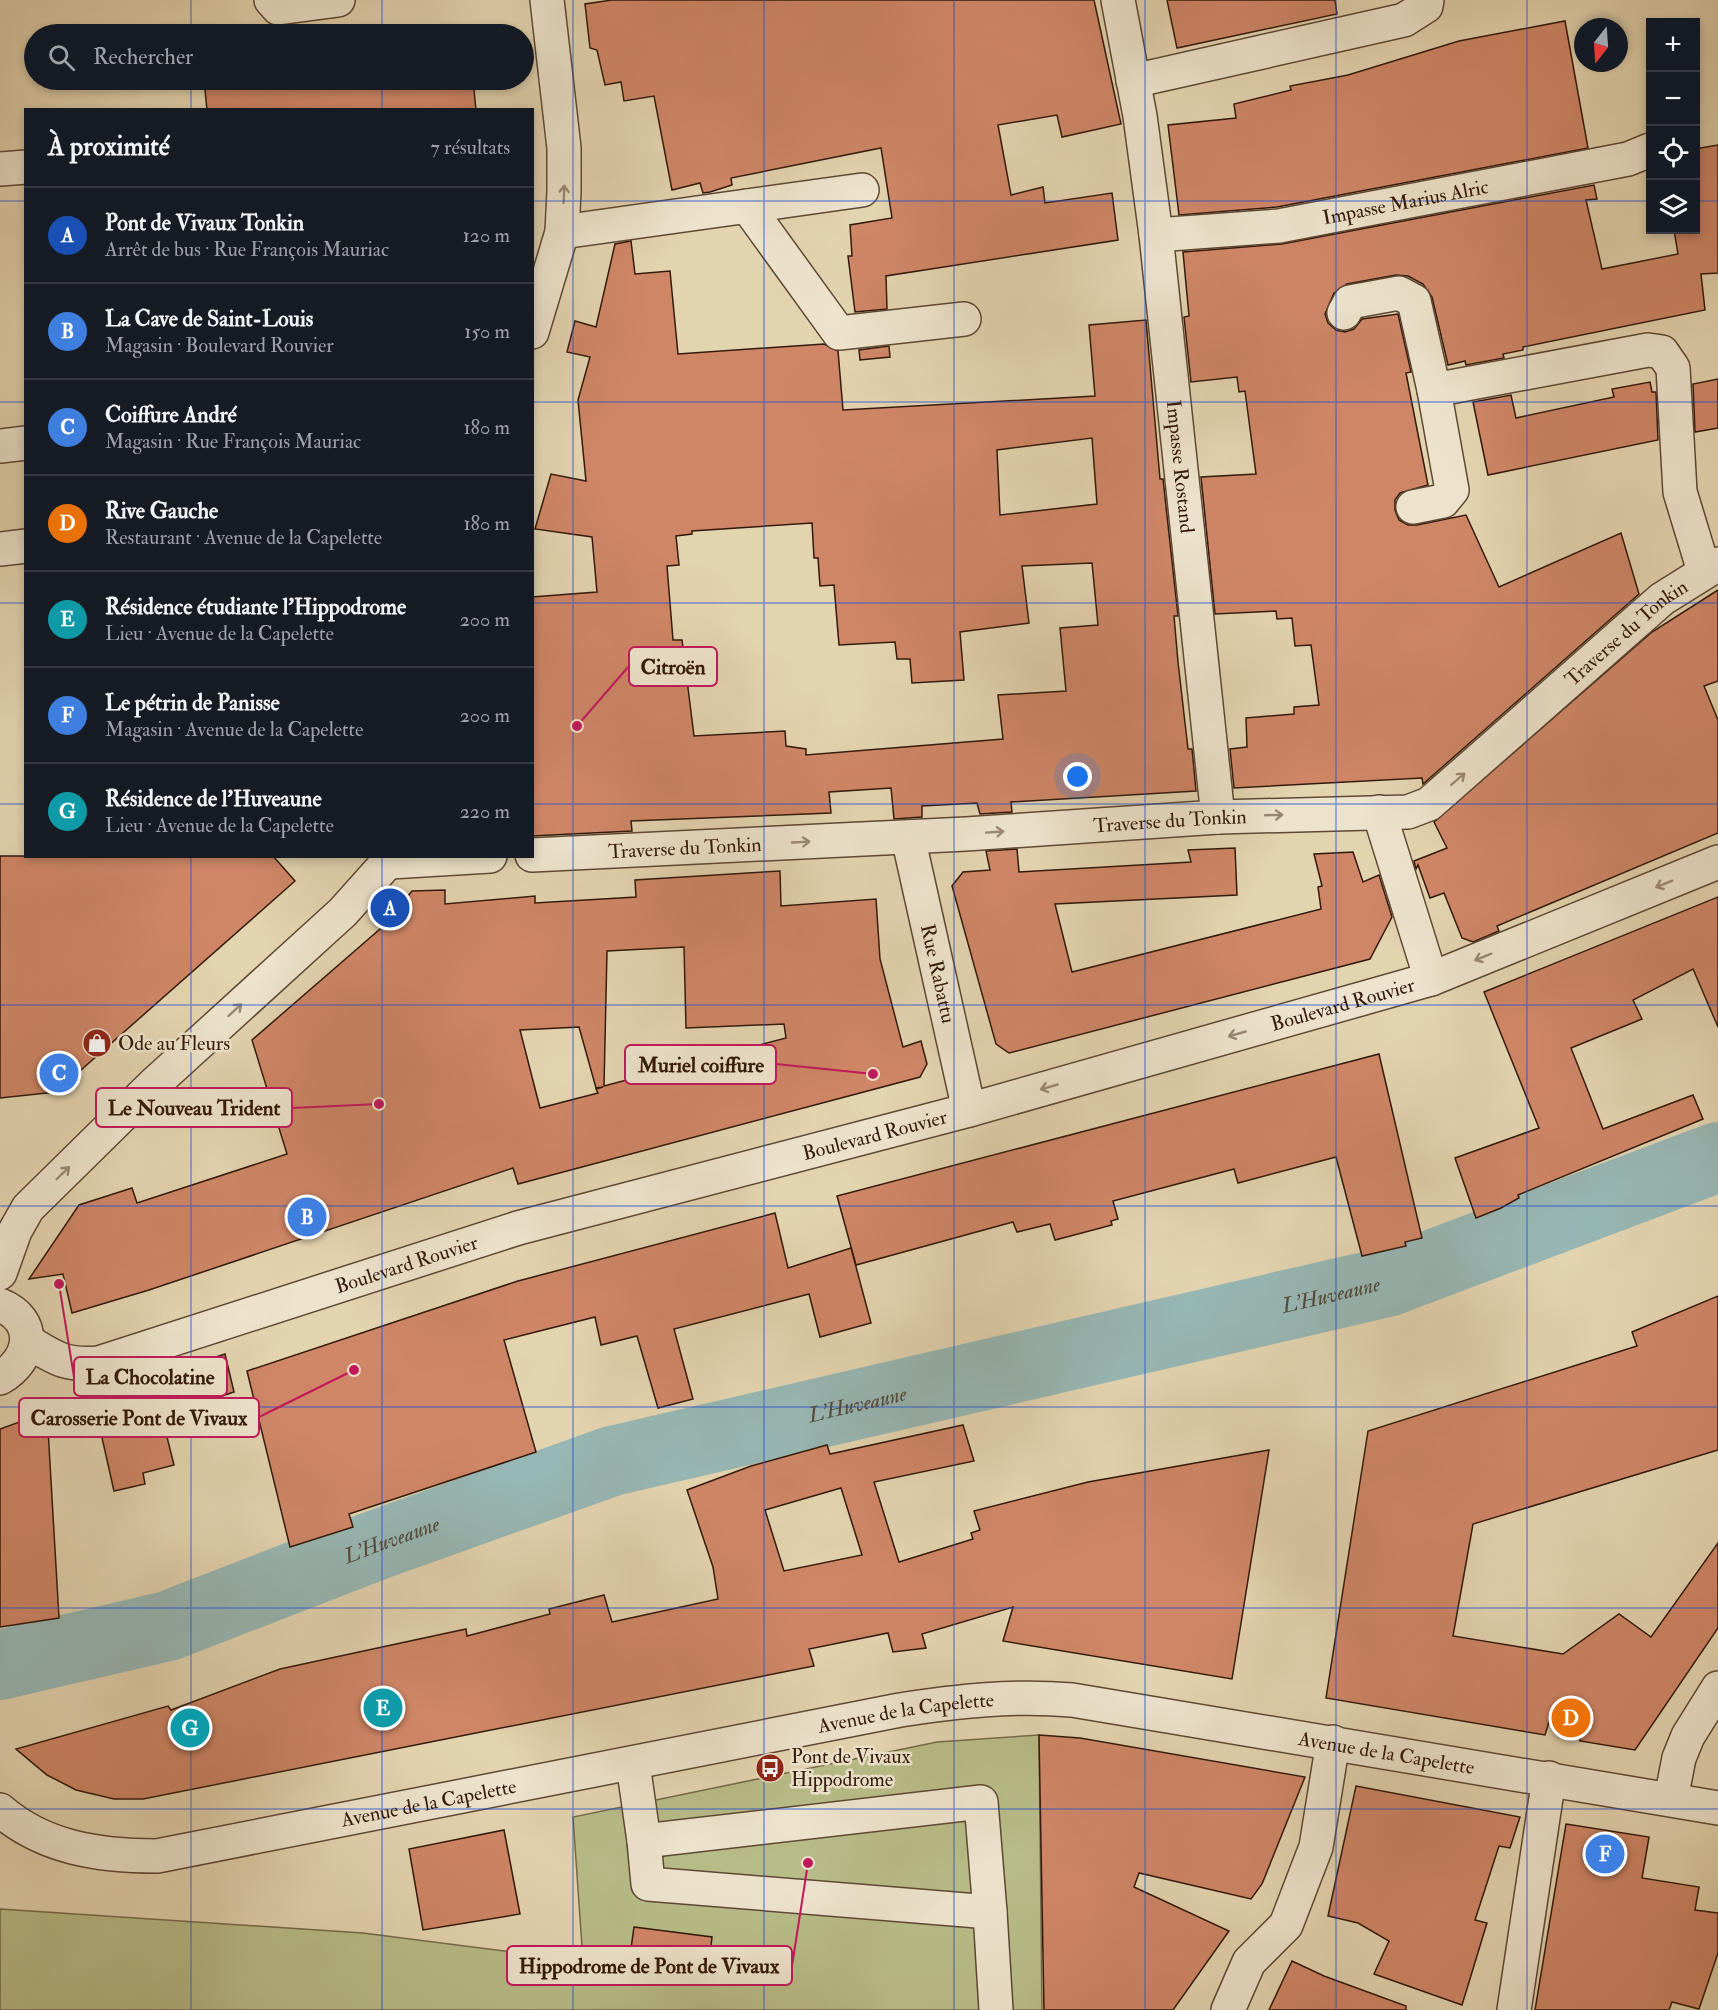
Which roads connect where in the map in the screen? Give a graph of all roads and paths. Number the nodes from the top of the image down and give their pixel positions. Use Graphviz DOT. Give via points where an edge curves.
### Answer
graph roads {
  1 [pos="271,0"];
  2 [pos="339,0"];
  3 [pos="547,0"];
  4 [pos="1118,0"];
  5 [pos="1427,0"];
  6 [pos="1133,81"];
  7 [pos="1646,152"];
  8 [pos="24,167"];
  9 [pos="0,169"];
  10 [pos="862,190"];
  11 [pos="747,206"];
  12 [pos="562,232"];
  13 [pos="1156,235"];
  14 [pos="1344,312"];
  15 [pos="964,319"];
  16 [pos="534,325"];
  17 [pos="1434,390"];
  18 [pos="24,443"];
  19 [pos="0,446"];
  20 [pos="1413,507"];
  21 [pos="24,546"];
  22 [pos="0,549"];
  23 [pos="1711,567"];
  24 [pos="1378,812"];
  25 [pos="1218,817"];
  26 [pos="908,837"];
  27 [pos="534,855"];
  28 [pos="424,858"];
  29 [pos="391,859"];
  30 [pos="1718,862"];
  31 [pos="1431,979"];
  32 [pos="969,1110"];
  33 [pos="14,1210"];
  34 [pos="0,1273"];
  35 [pos="0,1305"];
  36 [pos="27,1341"];
  37 [pos="0,1378"];
  38 [pos="1718,1688"];
  39 [pos="1334,1742"];
  40 [pos="633,1764"];
  41 [pos="1549,1778"];
  42 [pos="1671,1798"];
  43 [pos="1718,1808"];
  44 [pos="0,1810"];
  45 [pos="644,1841"];
  46 [pos="990,1912"];
  47 [pos="996,2010"];
  48 [pos="1228,2010"];
  49 [pos="1514,2010"];
  1 -- 2 [label="street" via="278,8"];
  12 -- 3 [label="street, one-way" via="564,148"];
  4 -- 6 [label="street, Impasse Rostand"];
  5 -- 6 [label="street" via="1426,6 1404,20"];
  6 -- 13 [label="street, Impasse Rostand"];
  7 -- 13 [label="street, Impasse Marius Alric" via="1628,159 1279,226"];
  8 -- 9 [label="street"];
  10 -- 11 [label="street"];
  11 -- 12 [label="street"];
  11 -- 15 [label="street" via="839,333"];
  12 -- 16 [label="street"];
  13 -- 25 [label="street, Impasse Rostand"];
  14 -- 17 [label="street" via="1350,302 1399,292 1413,300"];
  17 -- 20 [label="street" via="1452,490 1443,501"];
  17 -- 23 [label="street" via="1648,350 1662,352 1673,368 1680,492"];
  18 -- 19 [label="street"];
  21 -- 22 [label="street"];
  24 -- 23 [label="street, Traverse du Tonkin, one-way" via="1408,812 1429,804 1662,599"];
  25 -- 24 [label="street, Traverse du Tonkin, one-way"];
  24 -- 31 [label="street"];
  26 -- 25 [label="street, Traverse du Tonkin, one-way"];
  27 -- 26 [label="street, Traverse du Tonkin, one-way"];
  26 -- 32 [label="street, Rue Rabattu"];
  28 -- 29 [label="street"];
  33 -- 29 [label="street, one-way" via="342,912"];
  30 -- 31 [label="street, Boulevard Rouvier, one-way"];
  31 -- 32 [label="street, Boulevard Rouvier, one-way"];
  32 -- 36 [label="street, Boulevard Rouvier" via="518,1228 99,1363 75,1365"];
  33 -- 34 [label="street" via="15,1231"];
  35 -- 36 [label="street" via="13,1310 23,1321"];
  36 -- 37 [label="street" via="23,1358"];
  38 -- 42 [label="street" via="1688,1736"];
  39 -- 40 [label="street, Avenue de la Capelette" via="1027,1696 900,1710"];
  39 -- 41 [label="street, Avenue de la Capelette"];
  39 -- 48 [label="street" via="1316,1847 1286,1925 1249,1962"];
  40 -- 44 [label="street, Avenue de la Capelette" via="157,1856 123,1856 59,1844 19,1826"];
  40 -- 45 [label="street"];
  41 -- 42 [label="street, Avenue de la Capelette"];
  41 -- 49 [label="street"];
  42 -- 43 [label="street, Avenue de la Capelette"];
  45 -- 46 [label="street" via="648,1884"];
  45 -- 46 [label="street" via="981,1802"];
  46 -- 47 [label="street"];
}
